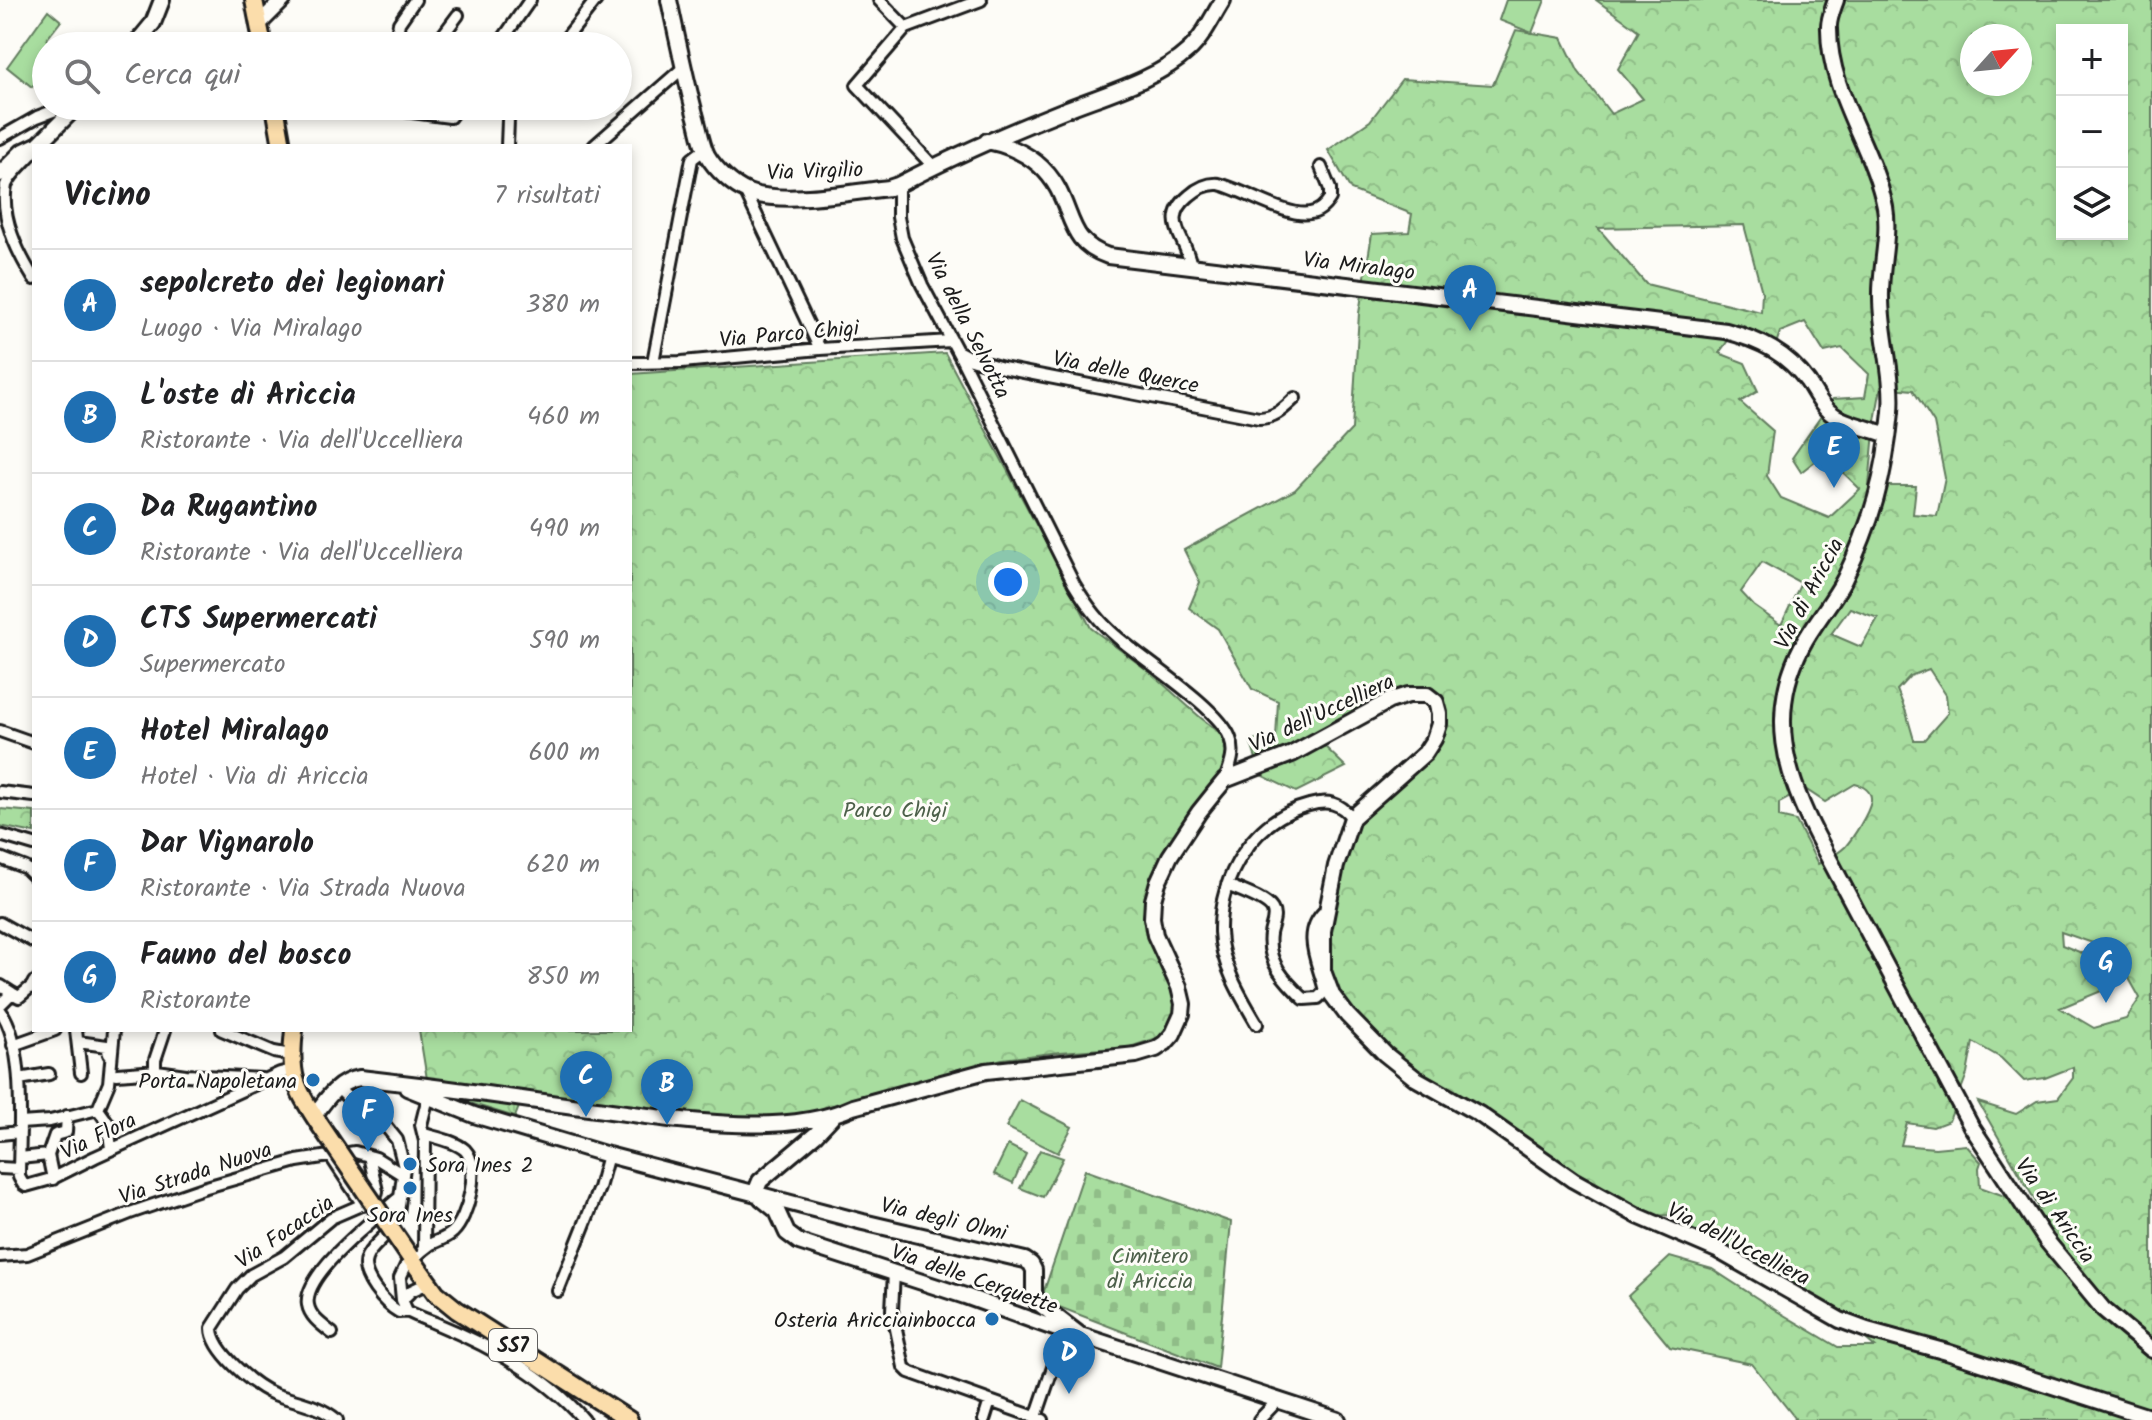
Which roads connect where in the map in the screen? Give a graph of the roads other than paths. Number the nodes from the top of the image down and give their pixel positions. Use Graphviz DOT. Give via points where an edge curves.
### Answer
graph roads {
  1 [pos="162,0"];
  2 [pos="256,0"];
  3 [pos="283,0"];
  4 [pos="415,0"];
  5 [pos="530,0"];
  6 [pos="596,0"];
  7 [pos="669,0"];
  8 [pos="879,0"];
  9 [pos="981,0"];
  10 [pos="1223,0"];
  11 [pos="1836,0"];
  12 [pos="458,15"];
  13 [pos="259,24"];
  14 [pos="906,28"];
  15 [pos="146,32"];
  16 [pos="260,32"];
  17 [pos="397,32"];
  18 [pos="445,32"];
  19 [pos="508,32"];
  20 [pos="571,32"];
  21 [pos="683,68"];
  22 [pos="632,113"];
  23 [pos="32,120"];
  24 [pos="63,120"];
  25 [pos="277,120"];
  26 [pos="509,120"];
  27 [pos="624,120"];
  28 [pos="0,138"];
  29 [pos="987,141"];
  30 [pos="40,144"];
  31 [pos="282,144"];
  32 [pos="507,144"];
  33 [pos="596,144"];
  34 [pos="32,149"];
  35 [pos="705,149"];
  36 [pos="32,153"];
  37 [pos="933,166"];
  38 [pos="1321,167"];
  39 [pos="0,174"];
  40 [pos="898,185"];
  41 [pos="745,191"];
  42 [pos="1191,267"];
  43 [pos="32,276"];
  44 [pos="951,341"];
  45 [pos="820,349"];
  46 [pos="653,362"];
  47 [pos="632,363"];
  48 [pos="1295,398"];
  49 [pos="1888,435"];
  50 [pos="0,731"];
  51 [pos="32,742"];
  52 [pos="1225,780"];
  53 [pos="0,792"];
  54 [pos="32,796"];
  55 [pos="1352,818"];
  56 [pos="0,835"];
  57 [pos="32,844"];
  58 [pos="0,858"];
  59 [pos="32,874"];
  60 [pos="1227,885"];
  61 [pos="1325,911"];
  62 [pos="0,923"];
  63 [pos="32,941"];
  64 [pos="1,986"];
  65 [pos="32,986"];
  66 [pos="12,993"];
  67 [pos="0,1008"];
  68 [pos="1257,1024"];
  69 [pos="49,1032"];
  70 [pos="76,1032"];
  71 [pos="114,1032"];
  72 [pos="164,1032"];
  73 [pos="227,1032"];
  74 [pos="294,1032"];
  75 [pos="78,1042"];
  76 [pos="13,1045"];
  77 [pos="110,1056"];
  78 [pos="292,1063"];
  79 [pos="155,1071"];
  80 [pos="81,1073"];
  81 [pos="49,1074"];
  82 [pos="117,1074"];
  83 [pos="19,1079"];
  84 [pos="265,1080"];
  85 [pos="394,1082"];
  86 [pos="337,1087"];
  87 [pos="459,1089"];
  88 [pos="428,1097"];
  89 [pos="456,1108"];
  90 [pos="98,1109"];
  91 [pos="67,1116"];
  92 [pos="833,1116"];
  93 [pos="316,1119"];
  94 [pos="20,1127"];
  95 [pos="0,1134"];
  96 [pos="424,1134"];
  97 [pos="111,1149"];
  98 [pos="48,1155"];
  99 [pos="330,1155"];
  100 [pos="608,1155"];
  101 [pos="369,1156"];
  102 [pos="20,1164"];
  103 [pos="0,1168"];
  104 [pos="403,1175"];
  105 [pos="53,1179"];
  106 [pos="755,1193"];
  107 [pos="400,1197"];
  108 [pos="363,1205"];
  109 [pos="394,1220"];
  110 [pos="386,1234"];
  111 [pos="415,1255"];
  112 [pos="0,1256"];
  113 [pos="894,1273"];
  114 [pos="428,1283"];
  115 [pos="558,1291"];
  116 [pos="404,1306"];
  117 [pos="1065,1332"];
  118 [pos="332,1333"];
  119 [pos="1080,1335"];
  120 [pos="2152,1350"];
  121 [pos="1279,1399"];
  122 [pos="990,1401"];
  123 [pos="1040,1418"];
  124 [pos="2152,1418"];
  125 [pos="337,1420"];
  126 [pos="584,1420"];
  127 [pos="629,1420"];
  128 [pos="984,1420"];
  129 [pos="1259,1420"];
  130 [pos="1338,1420"];
  1 -- 15 [label="street"];
  2 -- 3 [label="street"];
  2 -- 13 [label="main road"];
  3 -- 13 [label="street"];
  4 -- 17 [label="street"];
  5 -- 19 [label="street"];
  6 -- 20 [label="street"];
  7 -- 21 [label="street, Via Virgilio"];
  8 -- 14 [label="street"];
  9 -- 14 [label="street"];
  10 -- 29 [label="street" via="1198,41 1173,62"];
  11 -- 49 [label="street, Via di Ariccia" via="1828,26 1833,68 1886,211 1881,299 1891,396"];
  12 -- 18 [label="street"];
  13 -- 16 [label="main road"];
  14 -- 37 [label="street" via="857,85"];
  21 -- 22 [label="street"];
  21 -- 35 [label="street, Via Virgilio"];
  23 -- 28 [label="street"];
  24 -- 30 [label="street"];
  25 -- 31 [label="main road"];
  26 -- 32 [label="street"];
  27 -- 33 [label="street"];
  29 -- 37 [label="street"];
  29 -- 42 [label="street, Via Miralago" via="1007,145 1046,172 1090,249 1116,258"];
  34 -- 39 [label="street"];
  35 -- 41 [label="street, Via Virgilio" via="718,170"];
  35 -- 46 [label="street" via="692,159"];
  36 -- 43 [label="street" via="9,181 4,198 11,241"];
  37 -- 40 [label="street"];
  38 -- 42 [label="street" via="1330,198 1311,213 1291,212 1216,183 1190,195 1175,222"];
  40 -- 41 [label="street, Via Virgilio" via="805,197"];
  40 -- 44 [label="street, Via della Selvotta" via="902,238"];
  41 -- 45 [label="street"];
  42 -- 49 [label="street, Via Miralago" via="1726,331 1782,355 1836,416"];
  44 -- 45 [label="street, Via Parco Chigi"];
  44 -- 48 [label="street, Via delle Querce" via="960,354 1003,368 1259,418 1277,414"];
  44 -- 52 [label="street, Via della Selvotta" via="1091,611 1225,728 1233,757"];
  45 -- 46 [label="street, Via Parco Chigi"];
  46 -- 47 [label="street, Via Parco Chigi"];
  49 -- 120 [label="street, Via di Ariccia" via="1870,519 1842,583 1802,646 1785,690 1782,725 1790,774 1817,836 1971,1126 2046,1240 2103,1309"];
  50 -- 51 [label="street"];
  52 -- 55 [label="street, Via dell'Uccelliera" via="1292,754 1395,699 1421,694 1433,699 1440,720 1430,746"];
  52 -- 92 [label="street" via="1184,833 1155,890 1155,935 1183,1004 1178,1025 1165,1043 1136,1055 986,1071"];
  53 -- 54 [label="street"];
  55 -- 60 [label="street" via="1343,807 1325,802 1284,814 1256,836"];
  55 -- 61 [label="street, Via dell'Uccelliera"];
  56 -- 57 [label="street"];
  58 -- 59 [label="street"];
  60 -- 61 [label="street" via="1271,908 1269,937 1275,965 1304,999 1318,998 1325,991 1312,933"];
  60 -- 68 [label="street" via="1222,944"];
  61 -- 124 [label="street, Via dell'Uccelliera" via="1323,971 1347,1015 1408,1073 1469,1107 1573,1180 1717,1250 1848,1324"];
  62 -- 63 [label="street"];
  64 -- 66 [label="street"];
  65 -- 66 [label="street" via="19,997"];
  66 -- 67 [label="street"];
  67 -- 76 [label="street"];
  69 -- 76 [label="street"];
  70 -- 75 [label="street"];
  71 -- 77 [label="street"];
  72 -- 79 [label="street"];
  73 -- 78 [label="street"];
  74 -- 78 [label="main road"];
  75 -- 77 [label="street" via="107,1046"];
  75 -- 80 [label="street"];
  76 -- 83 [label="street"];
  77 -- 90 [label="street" via="109,1083"];
  78 -- 84 [label="street, Via Flora"];
  78 -- 93 [label="main road, SS7" via="300,1095"];
  79 -- 82 [label="street"];
  79 -- 84 [label="street"];
  81 -- 83 [label="street"];
  83 -- 94 [label="street"];
  84 -- 97 [label="street, Via Flora"];
  85 -- 86 [label="street" via="360,1078"];
  85 -- 87 [label="street"];
  85 -- 88 [label="street"];
  86 -- 93 [label="street"];
  86 -- 104 [label="street" via="389,1128 402,1155"];
  87 -- 89 [label="street" via="451,1094"];
  87 -- 92 [label="street" via="696,1120 762,1124"];
  88 -- 89 [label="street"];
  88 -- 96 [label="street" via="422,1115"];
  89 -- 100 [label="street"];
  90 -- 91 [label="street"];
  90 -- 97 [label="street" via="108,1123"];
  91 -- 94 [label="street"];
  91 -- 98 [label="street" via="66,1132 55,1135"];
  92 -- 106 [label="street" via="760,1181"];
  93 -- 111 [label="main road, SS7, bridge"];
  94 -- 95 [label="street"];
  94 -- 102 [label="street"];
  96 -- 111 [label="street"];
  96 -- 111 [label="street" via="462,1148 470,1157 471,1190 462,1220 450,1235"];
  97 -- 105 [label="street, Via Flora"];
  98 -- 102 [label="street"];
  98 -- 105 [label="street"];
  99 -- 101 [label="street, Via Strada Nuova"];
  99 -- 108 [label="street"];
  99 -- 112 [label="street, Via Strada Nuova" via="203,1188 27,1254"];
  100 -- 106 [label="street"];
  100 -- 115 [label="street"];
  101 -- 104 [label="street, Via Strada Nuova"];
  101 -- 108 [label="street, Via Focaccia" via="377,1195"];
  102 -- 103 [label="street"];
  102 -- 105 [label="street, Via Flora" via="26,1186"];
  104 -- 107 [label="street"];
  106 -- 113 [label="street, Via delle Cerquette" via="777,1211 787,1233 799,1242"];
  106 -- 119 [label="street, Via degli Olmi" via="1028,1262 1034,1270 1037,1302"];
  107 -- 109 [label="street"];
  107 -- 118 [label="street" via="353,1236 308,1293 314,1318"];
  108 -- 125 [label="street, Via Focaccia" via="331,1218 284,1257 251,1275 212,1328 221,1350 259,1385"];
  110 -- 116 [label="street" via="367,1256 366,1272 386,1303 399,1312"];
  111 -- 114 [label="main road, SS7"];
  111 -- 116 [label="street" via="400,1278"];
  113 -- 117 [label="street, Via delle Cerquette"];
  113 -- 122 [label="street" via="892,1310 904,1367"];
  114 -- 116 [label="street" via="411,1291"];
  114 -- 127 [label="main road, SS7" via="457,1310"];
  116 -- 126 [label="street" via="521,1367"];
  117 -- 119 [label="street, Via delle Cerquette"];
  117 -- 123 [label="street"];
  119 -- 121 [label="street, Via delle Cerquette"];
  121 -- 129 [label="street"];
  121 -- 130 [label="street, Via delle Cerquette"];
  122 -- 123 [label="street"];
  122 -- 128 [label="street"];
}
